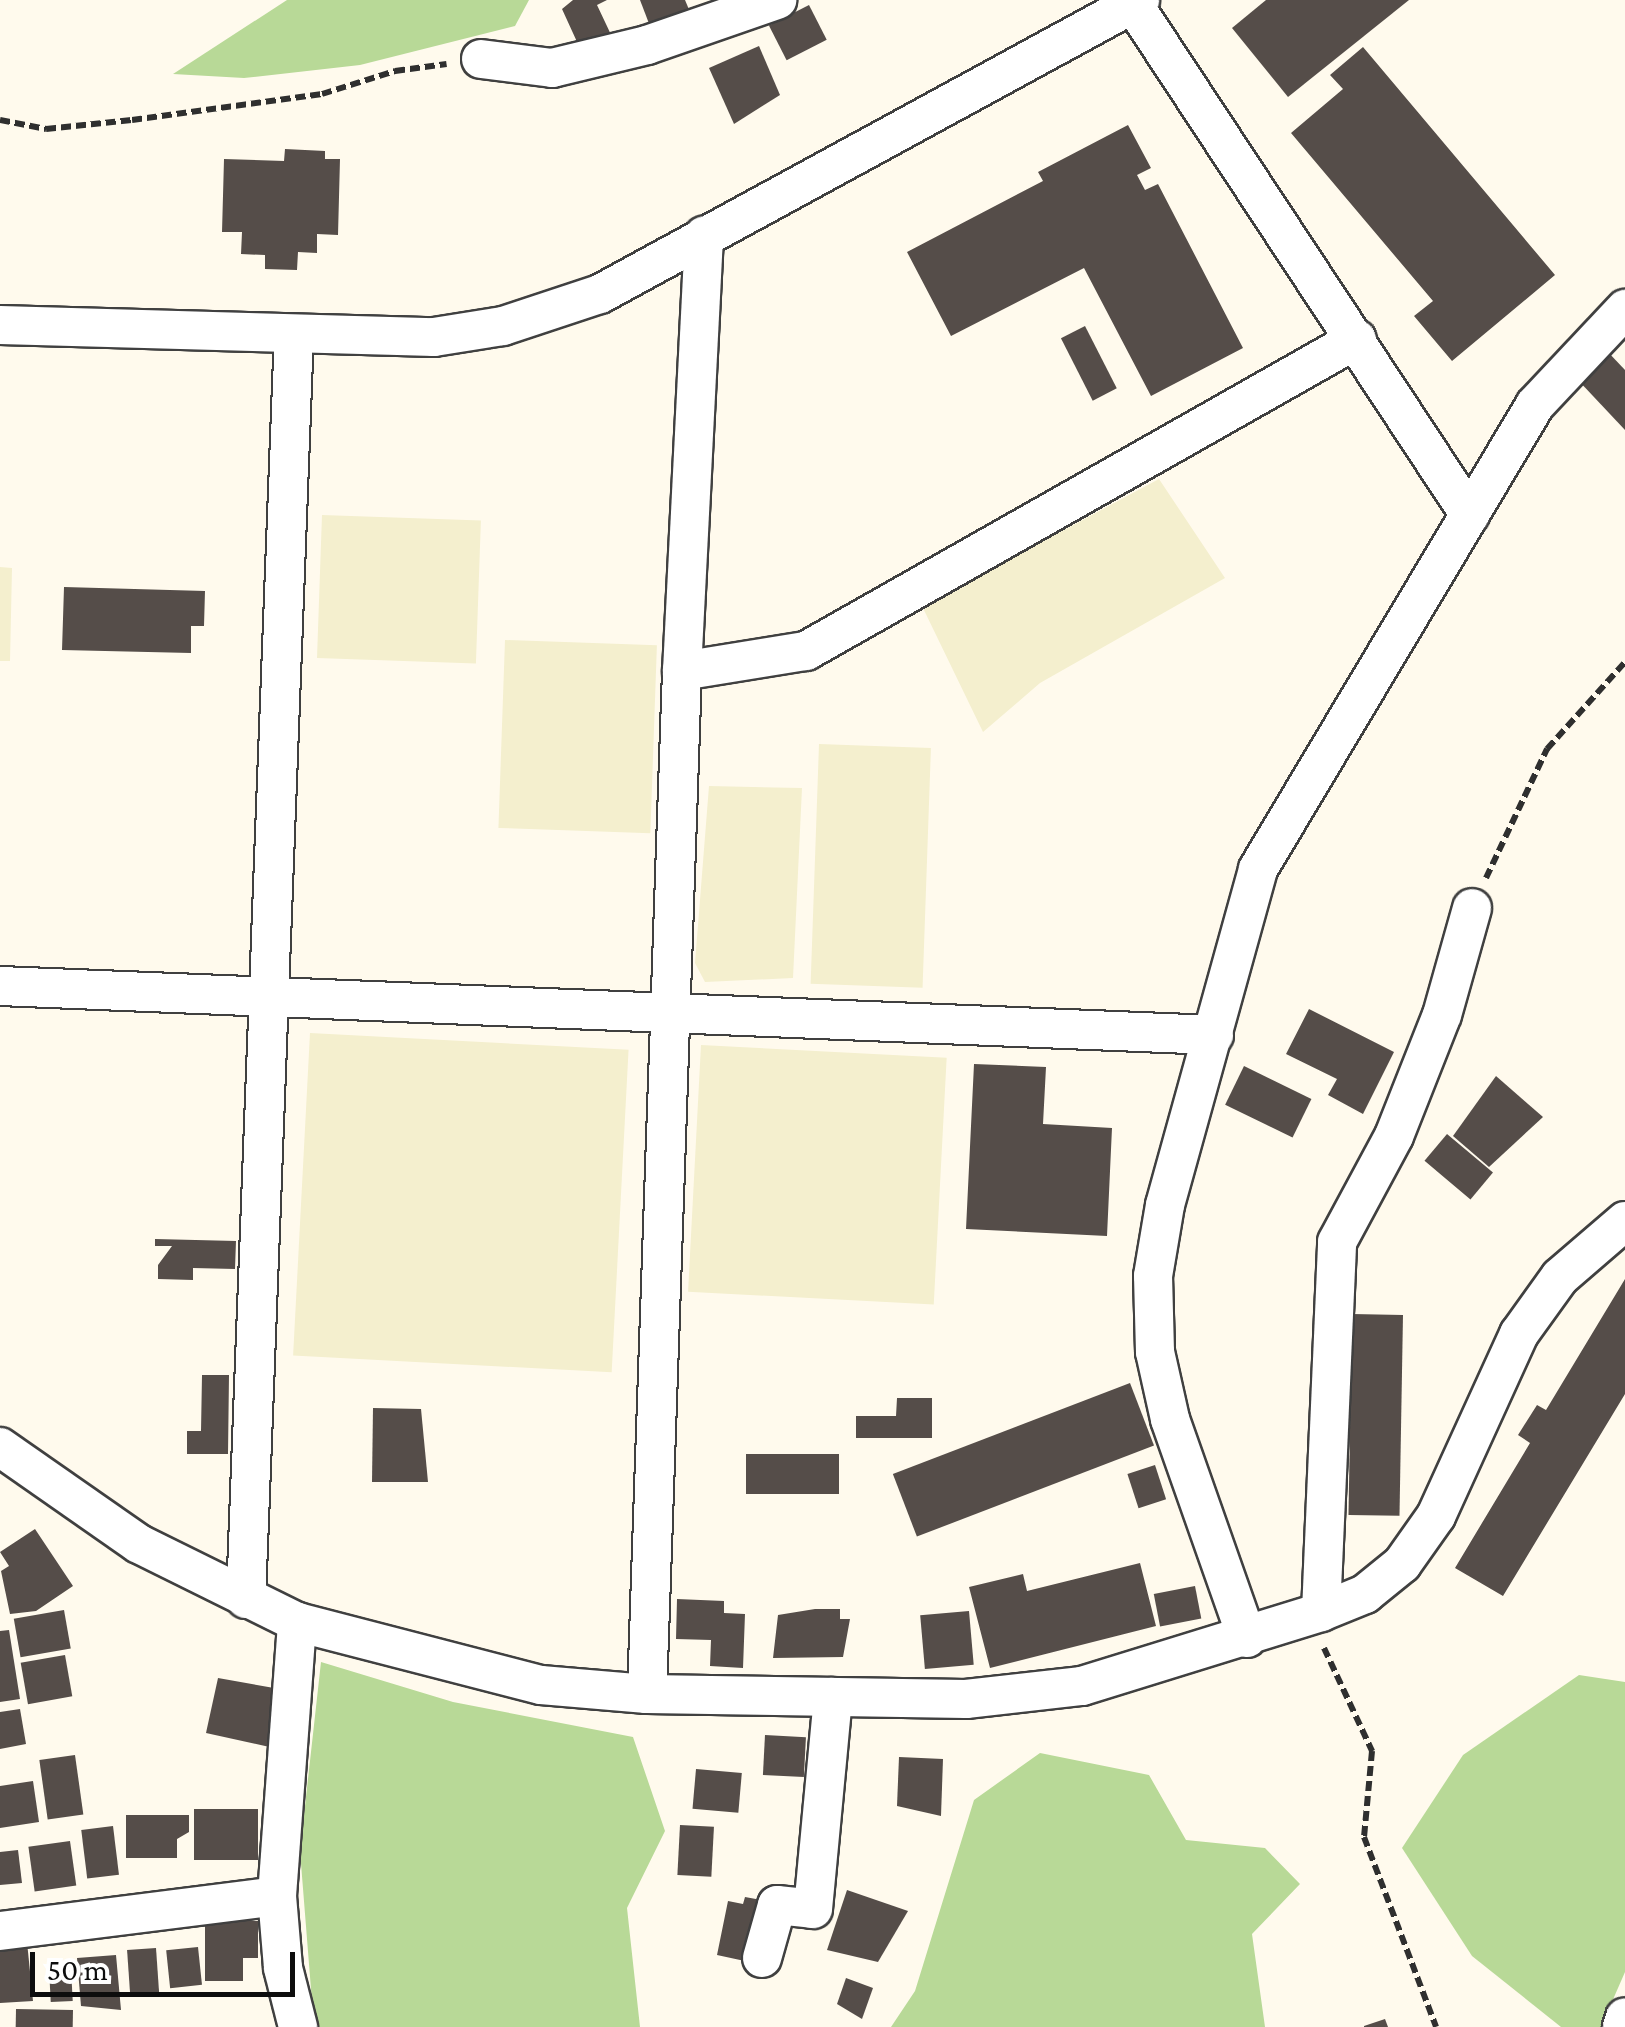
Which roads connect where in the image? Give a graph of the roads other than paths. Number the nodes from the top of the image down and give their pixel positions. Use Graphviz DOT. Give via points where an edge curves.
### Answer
graph roads {
  1 [pos="777,0"];
  2 [pos="1136,2"];
  3 [pos="481,60"];
  4 [pos="704,236"];
  5 [pos="1625,309"];
  6 [pos="0,325"];
  7 [pos="294,334"];
  8 [pos="1357,339"];
  9 [pos="1470,515"];
  10 [pos="682,670"];
  11 [pos="1472,908"];
  12 [pos="0,986"];
  13 [pos="273,997"];
  14 [pos="673,1014"];
  15 [pos="1214,1035"];
  16 [pos="1625,1220"];
  17 [pos="0,1447"];
  18 [pos="246,1600"];
  19 [pos="1315,1614"];
  20 [pos="298,1622"];
  21 [pos="1247,1638"];
  22 [pos="648,1694"];
  23 [pos="833,1697"];
  24 [pos="277,1896"];
  25 [pos="0,1931"];
  26 [pos="762,1958"];
  27 [pos="1625,2016"];
  28 [pos="298,2027"];
  29 [pos="1622,2027"];
  1 -- 3 [label="street" via="648,45 552,68"];
  2 -- 4 [label="street"];
  2 -- 8 [label="street"];
  4 -- 7 [label="street" via="600,294 503,326 434,337"];
  4 -- 10 [label="street"];
  5 -- 9 [label="street" via="1535,405"];
  6 -- 7 [label="street"];
  7 -- 13 [label="street"];
  8 -- 9 [label="street"];
  8 -- 10 [label="street" via="806,650"];
  9 -- 15 [label="street" via="1258,870"];
  10 -- 14 [label="street"];
  11 -- 19 [label="street" via="1442,1015 1394,1136 1337,1242"];
  12 -- 13 [label="street"];
  13 -- 14 [label="street"];
  13 -- 18 [label="street"];
  14 -- 15 [label="street"];
  14 -- 22 [label="street"];
  15 -- 21 [label="street" via="1166,1205 1153,1276 1155,1352 1170,1419"];
  16 -- 19 [label="street" via="1560,1277 1519,1334 1436,1516 1402,1564 1365,1594"];
  17 -- 18 [label="street" via="138,1544"];
  18 -- 20 [label="street"];
  19 -- 21 [label="street"];
  20 -- 22 [label="street" via="540,1685"];
  20 -- 24 [label="street"];
  21 -- 23 [label="street" via="1082,1686 966,1699"];
  22 -- 23 [label="street"];
  23 -- 26 [label="street" via="812,1910 777,1905"];
  24 -- 25 [label="street"];
  24 -- 28 [label="street" via="282,1968"];
  27 -- 29 [label="street"];
}
